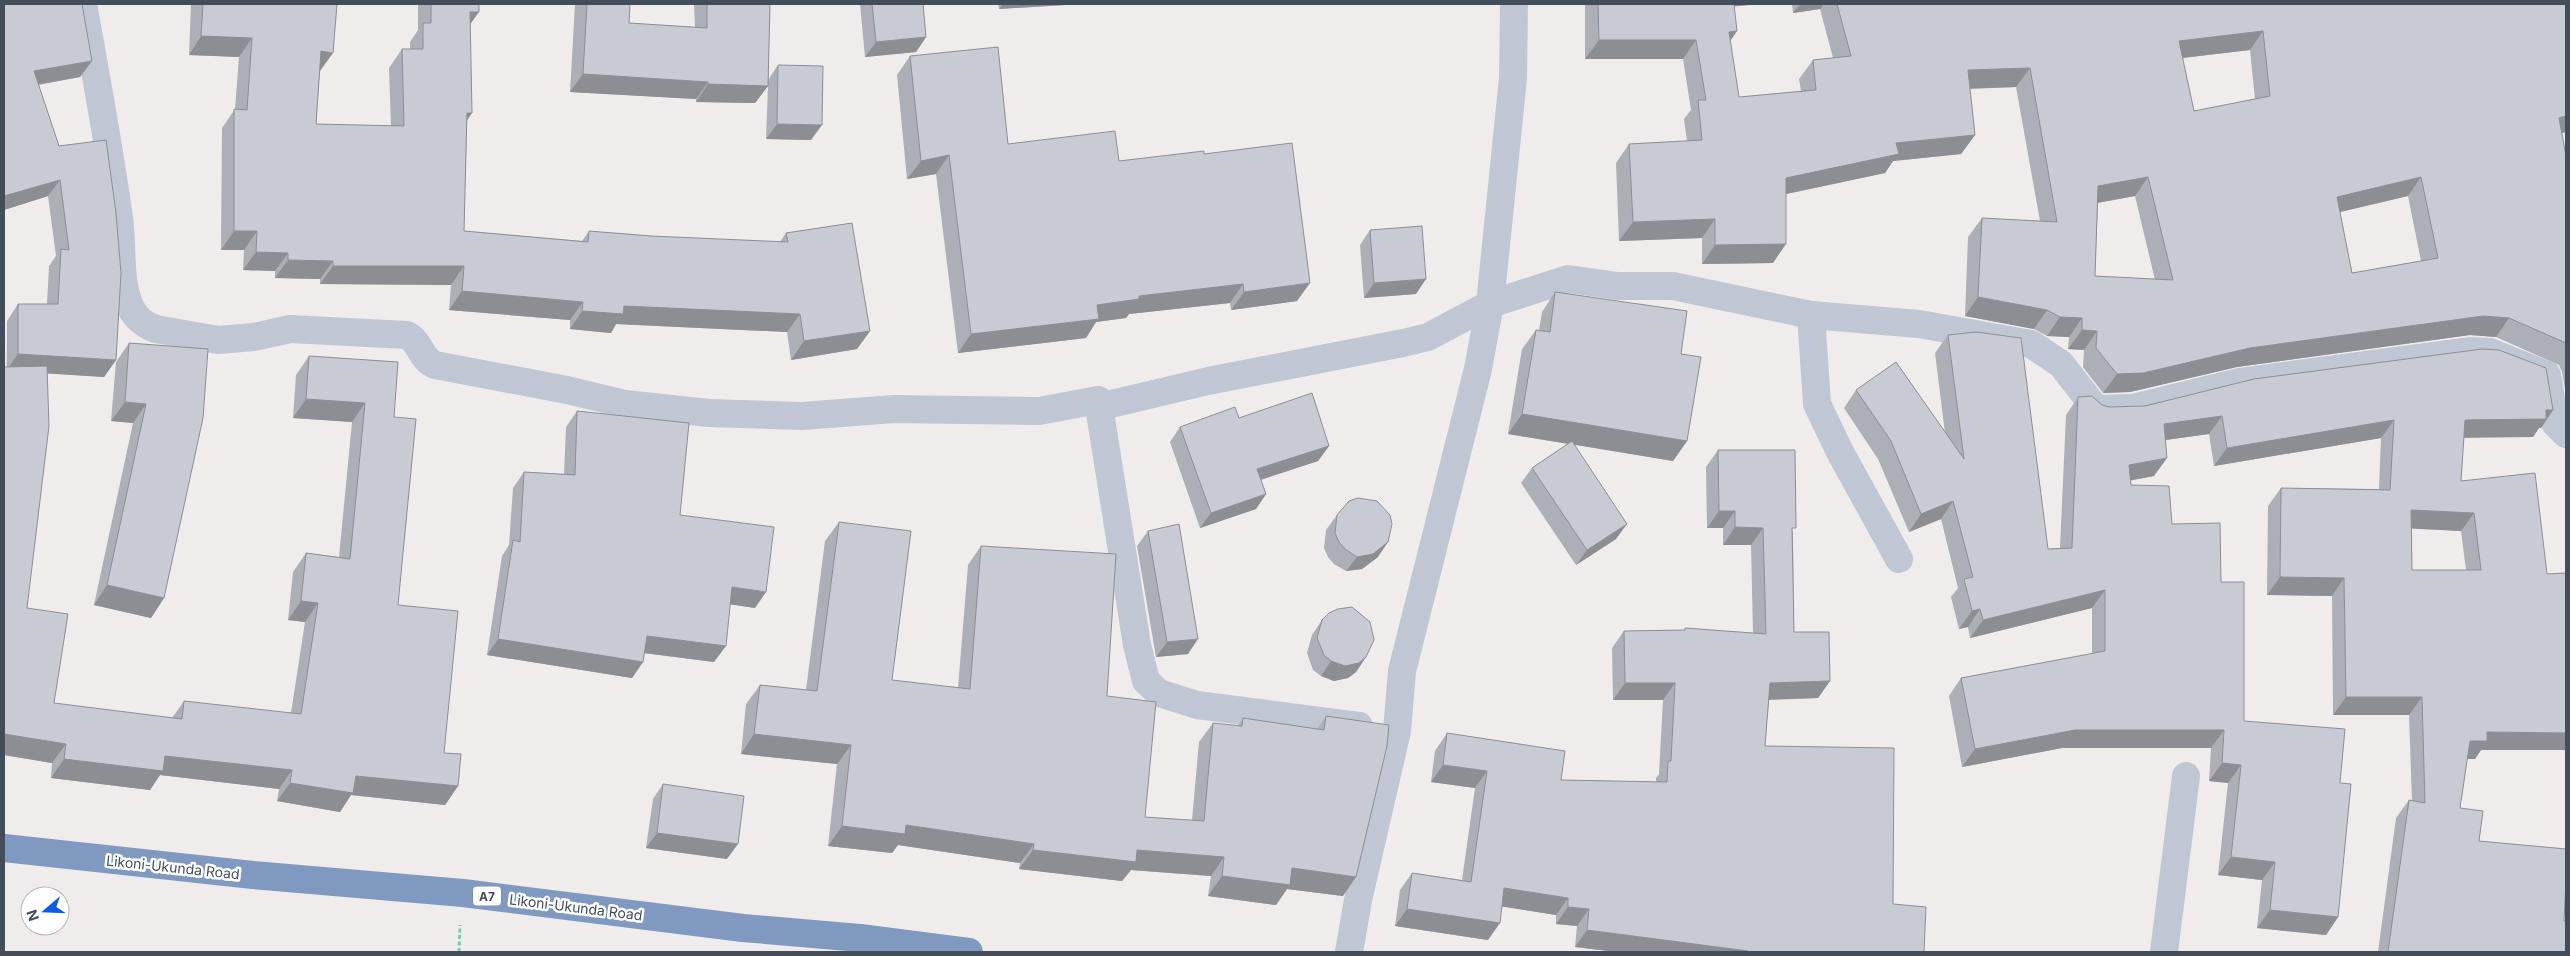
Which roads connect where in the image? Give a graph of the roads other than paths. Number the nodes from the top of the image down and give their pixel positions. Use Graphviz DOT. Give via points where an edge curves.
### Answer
graph roads {
  1 [pos="83,4"];
  2 [pos="1514,4"];
  3 [pos="1490,304"];
  4 [pos="1811,315"];
  5 [pos="1098,400"];
  6 [pos="2566,434"];
  7 [pos="1899,559"];
  8 [pos="1397,731"];
  9 [pos="2186,776"];
  10 [pos="4,848"];
  11 [pos="969,952"];
  12 [pos="1349,952"];
  13 [pos="2164,952"];
  1 -- 5 [label="street" via="110,153 128,300 134,315 147,326 218,340 290,329 407,335 416,343 424,360 434,366 625,404 708,413 802,416 894,409 1039,411"];
  2 -- 3 [label="street" via="1513,78"];
  3 -- 4 [label="street" via="1568,279 1618,286 1673,286"];
  3 -- 5 [label="street" via="1428,337 1107,405"];
  3 -- 8 [label="street" via="1478,369 1402,671"];
  4 -- 6 [label="street" via="1919,324 2031,344 2061,364 2096,409 2132,408 2249,380 2436,354 2490,352 2547,375 2555,423"];
  4 -- 7 [label="street" via="1817,404"];
  5 -- 8 [label="street" via="1137,645 1146,681 1159,694 1197,706"];
  8 -- 12 [label="street"];
  9 -- 13 [label="street"];
  10 -- 11 [label="highway, Likoni-Ukunda Road / A7" via="253,875 463,893"];
}
